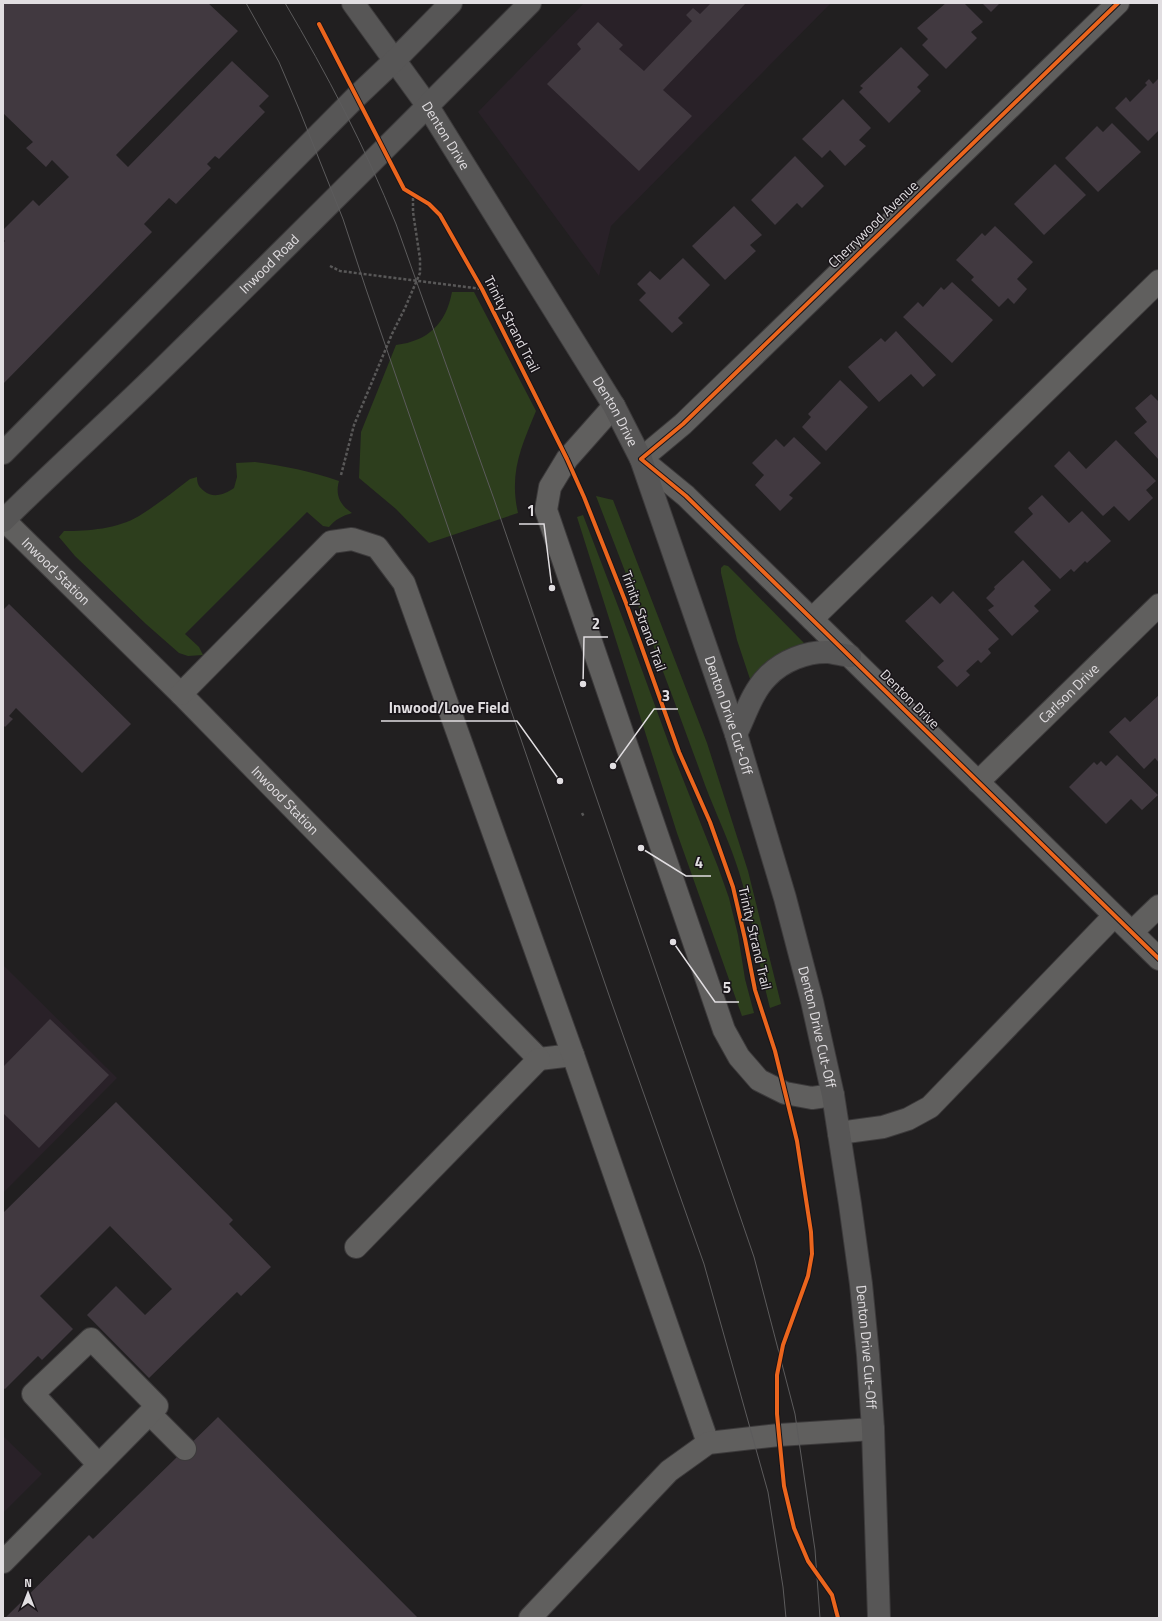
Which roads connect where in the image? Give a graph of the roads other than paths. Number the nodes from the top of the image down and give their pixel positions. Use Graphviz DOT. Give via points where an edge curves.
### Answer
graph roads {
  1 [pos="353,3"];
  2 [pos="451,3"];
  3 [pos="530,3"];
  4 [pos="1118,3"];
  5 [pos="395,60"];
  6 [pos="427,105"];
  7 [pos="1159,281"];
  8 [pos="614,406"];
  9 [pos="3,453"];
  10 [pos="641,459"];
  11 [pos="3,520"];
  12 [pos="1159,605"];
  13 [pos="812,619"];
  14 [pos="850,656"];
  15 [pos="181,694"];
  16 [pos="736,734"];
  17 [pos="978,782"];
  18 [pos="1159,906"];
  19 [pos="1114,916"];
  20 [pos="1132,932"];
  21 [pos="1159,960"];
  22 [pos="573,1055"];
  23 [pos="539,1059"];
  24 [pos="833,1095"];
  25 [pos="839,1132"];
  26 [pos="356,1247"];
  27 [pos="150,1414"];
  28 [pos="873,1429"];
  29 [pos="708,1443"];
  30 [pos="185,1449"];
  31 [pos="99,1465"];
  32 [pos="3,1562"];
  33 [pos="530,1618"];
  34 [pos="879,1618"];
  1 -- 5 [label="main road, Denton Drive"];
  2 -- 5 [label="main road"];
  3 -- 6 [label="main road, Inwood Road"];
  4 -- 10 [label="street, Cherrywood Avenue" via="683,424"];
  5 -- 6 [label="main road, Denton Drive"];
  5 -- 9 [label="main road" via="351,101"];
  6 -- 8 [label="main road, Denton Drive"];
  6 -- 11 [label="main road, Inwood Road" via="385,150 157,374"];
  7 -- 13 [label="street"];
  8 -- 10 [label="main road, Denton Drive"];
  8 -- 24 [label="street" via="567,459 550,487 546,510 724,1030 739,1057 759,1080 785,1093 812,1098"];
  10 -- 13 [label="street, Denton Drive" via="686,496"];
  10 -- 16 [label="main road, Denton Drive Cut-Off"];
  11 -- 15 [label="street, Inwood Station"];
  12 -- 17 [label="street, Carlson Drive"];
  13 -- 14 [label="street, Denton Drive"];
  14 -- 16 [label="main road" via="828,652 806,655 784,663 767,677 754,696"];
  14 -- 17 [label="street, Denton Drive"];
  15 -- 22 [label="street" via="331,542 352,539 377,547 404,583"];
  15 -- 23 [label="street, Inwood Station"];
  16 -- 24 [label="main road, Denton Drive Cut-Off" via="785,898"];
  17 -- 19 [label="street, Denton Drive"];
  18 -- 20 [label="street"];
  19 -- 20 [label="street, Denton Drive"];
  19 -- 25 [label="street" via="930,1107 908,1119 883,1127"];
  20 -- 21 [label="street, Denton Drive"];
  22 -- 23 [label="street"];
  22 -- 29 [label="street"];
  23 -- 26 [label="street"];
  24 -- 25 [label="main road, Denton Drive Cut-Off"];
  25 -- 28 [label="main road, Denton Drive Cut-Off" via="861,1284"];
  27 -- 30 [label="street"];
  27 -- 31 [label="street"];
  27 -- 31 [label="street" via="157,1406 91,1340 32,1394"];
  28 -- 29 [label="street"];
  28 -- 34 [label="main road, Denton Drive Cut-Off"];
  29 -- 33 [label="street" via="669,1471"];
  31 -- 32 [label="street"];
}
